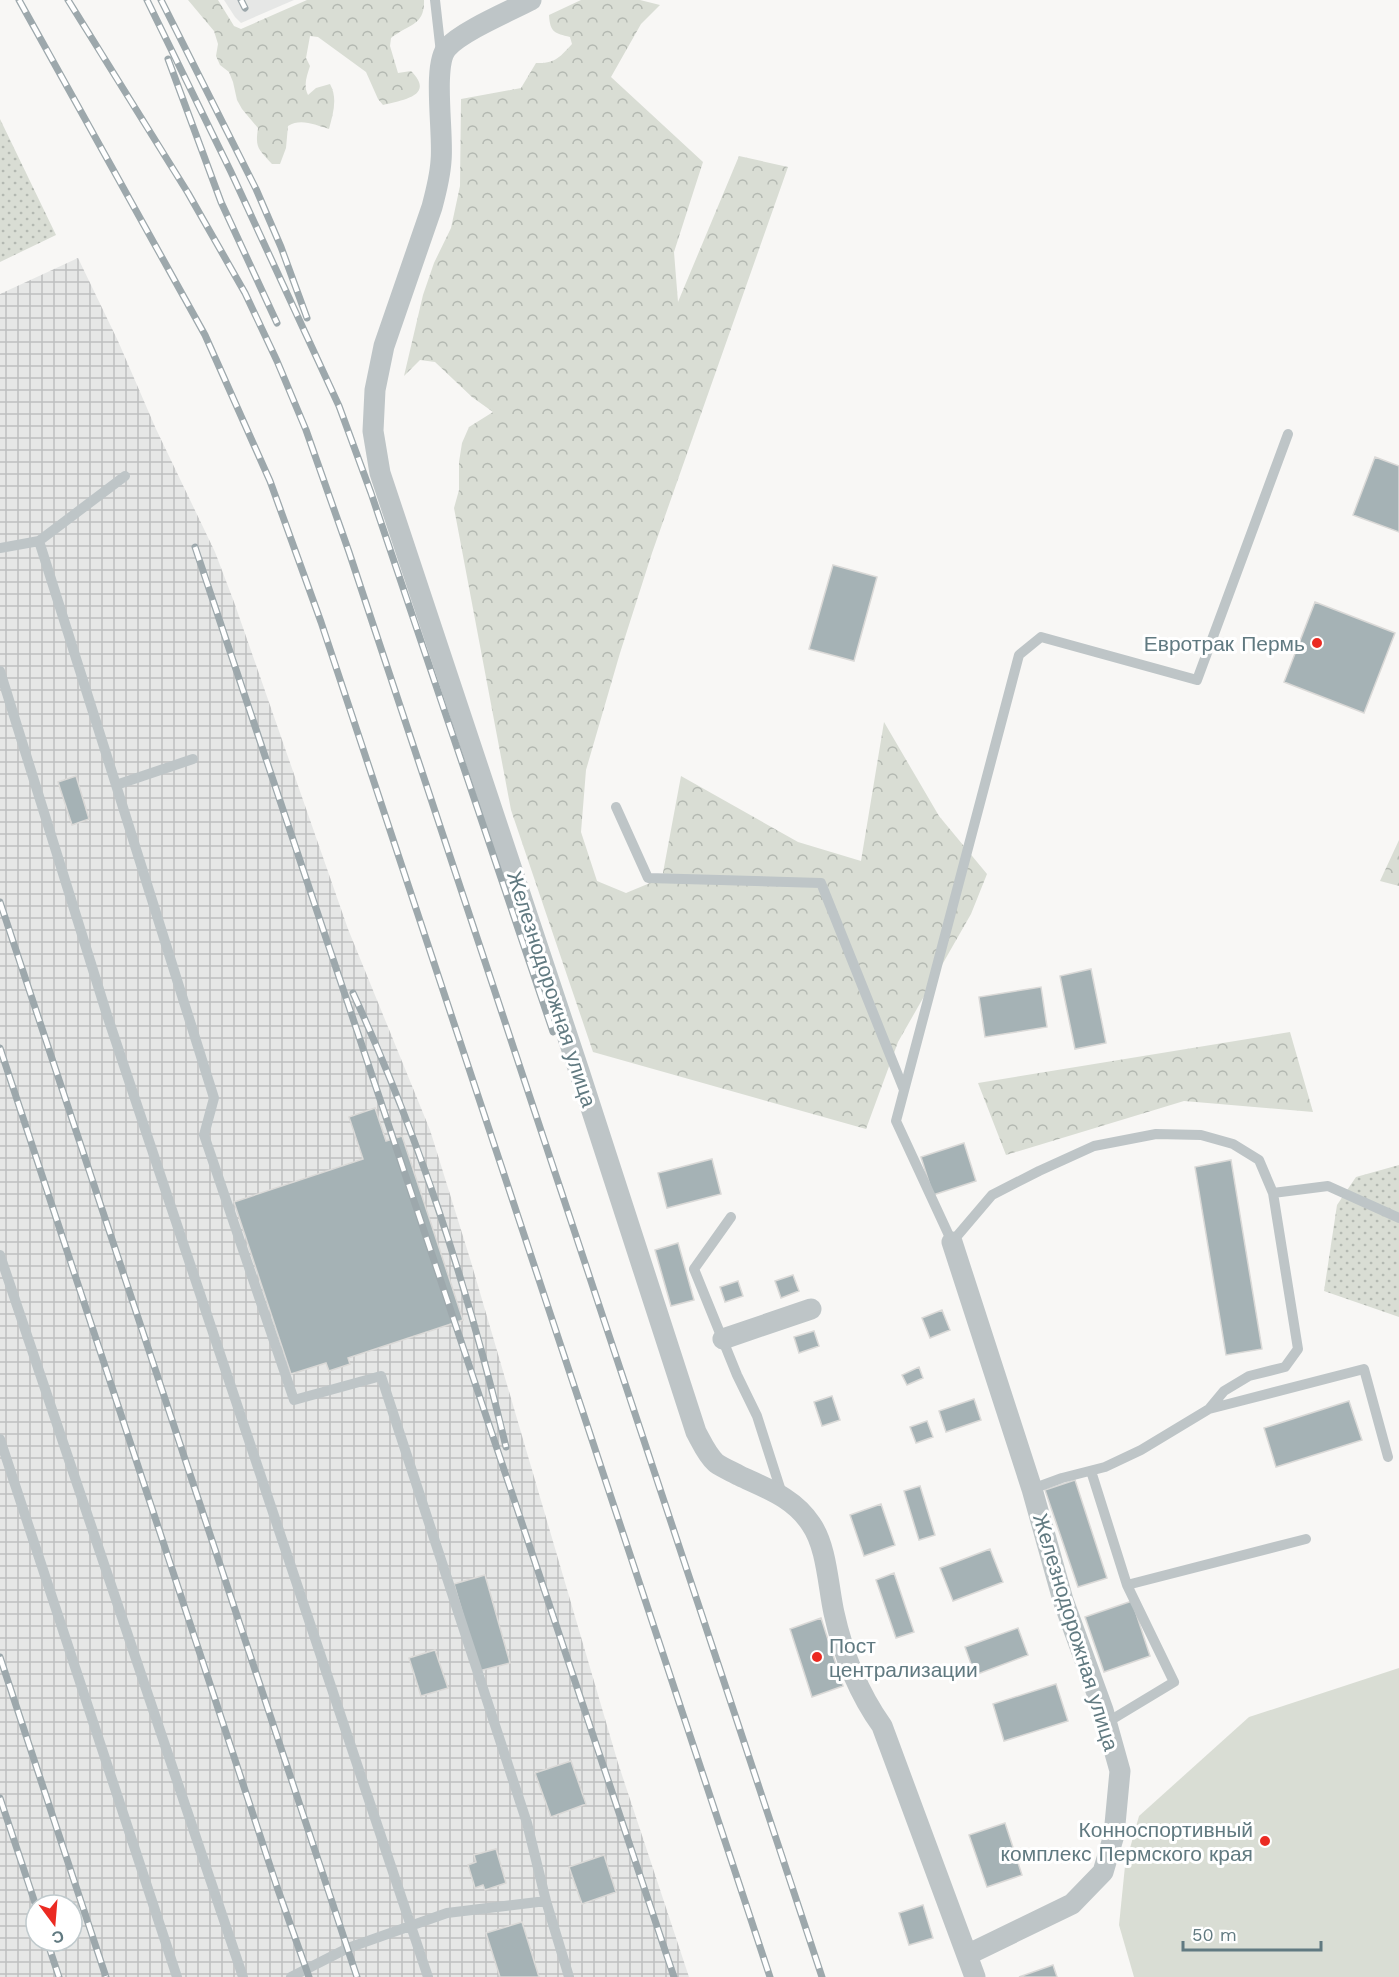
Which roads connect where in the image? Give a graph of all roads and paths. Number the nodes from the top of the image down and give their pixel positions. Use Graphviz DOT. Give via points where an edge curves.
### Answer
graph roads {
  1 [pos="435,0"];
  2 [pos="531,0"];
  3 [pos="441,56"];
  4 [pos="1288,434"];
  5 [pos="125,476"];
  6 [pos="39,541"];
  7 [pos="0,548"];
  8 [pos="0,671"];
  9 [pos="193,759"];
  10 [pos="116,785"];
  11 [pos="616,807"];
  12 [pos="904,1090"];
  13 [pos="1273,1193"];
  14 [pos="731,1217"];
  15 [pos="1399,1218"];
  16 [pos="952,1242"];
  17 [pos="0,1255"];
  18 [pos="811,1309"];
  19 [pos="723,1339"];
  20 [pos="1209,1409"];
  21 [pos="0,1439"];
  22 [pos="1388,1457"];
  23 [pos="1091,1471"];
  24 [pos="1032,1490"];
  25 [pos="782,1496"];
  26 [pos="1306,1539"];
  27 [pos="1127,1585"];
  28 [pos="1106,1723"];
  29 [pos="546,1901"];
  30 [pos="410,1926"];
  31 [pos="967,1955"];
  32 [pos="177,1977"];
  33 [pos="243,1977"];
  34 [pos="291,1977"];
  35 [pos="428,1977"];
  36 [pos="569,1977"];
  37 [pos="975,1977"];
  1 -- 3 [label="lane"];
  2 -- 3 [label="street" via="461,36"];
  3 -- 25 [label="street, Железнодорожная улица" via="442,154 438,183 384,346 375,390 372,431 380,473 696,1432 716,1463"];
  4 -- 12 [label="lane" via="1197,680 1041,637 1018,654"];
  5 -- 6 [label="lane"];
  6 -- 7 [label="lane"];
  6 -- 10 [label="lane"];
  8 -- 30 [label="lane" via="107,1015"];
  9 -- 10 [label="lane"];
  10 -- 29 [label="lane" via="214,1098 204,1135 294,1400 381,1376 527,1822"];
  11 -- 12 [label="lane" via="648,878 821,883"];
  12 -- 16 [label="lane" via="896,1121"];
  13 -- 15 [label="lane" via="1328,1186"];
  13 -- 16 [label="lane" via="1259,1160 1233,1144 1201,1135 1156,1134 1094,1146 992,1195"];
  13 -- 20 [label="lane" via="1298,1349 1285,1367 1249,1376 1224,1390"];
  14 -- 19 [label="lane" via="694,1269"];
  16 -- 24 [label="street, Железнодорожная улица"];
  17 -- 33 [label="lane"];
  18 -- 19 [label="street"];
  19 -- 25 [label="lane" via="757,1416"];
  20 -- 22 [label="lane" via="1364,1368"];
  20 -- 23 [label="lane" via="1141,1450"];
  21 -- 32 [label="lane"];
  23 -- 24 [label="lane"];
  23 -- 27 [label="lane"];
  24 -- 28 [label="street, Железнодорожная улица"];
  25 -- 31 [label="street, Железнодорожная улица" via="797,1506 813,1526 824,1556 846,1661 882,1726"];
  26 -- 27 [label="lane"];
  27 -- 28 [label="lane" via="1174,1682"];
  28 -- 31 [label="street, Железнодорожная улица" via="1120,1772 1114,1835 1103,1872 1072,1904"];
  29 -- 30 [label="lane" via="447,1913"];
  29 -- 36 [label="lane"];
  30 -- 34 [label="lane" via="348,1947"];
  30 -- 35 [label="lane"];
  31 -- 37 [label="street, Железнодорожная улица"];
}
